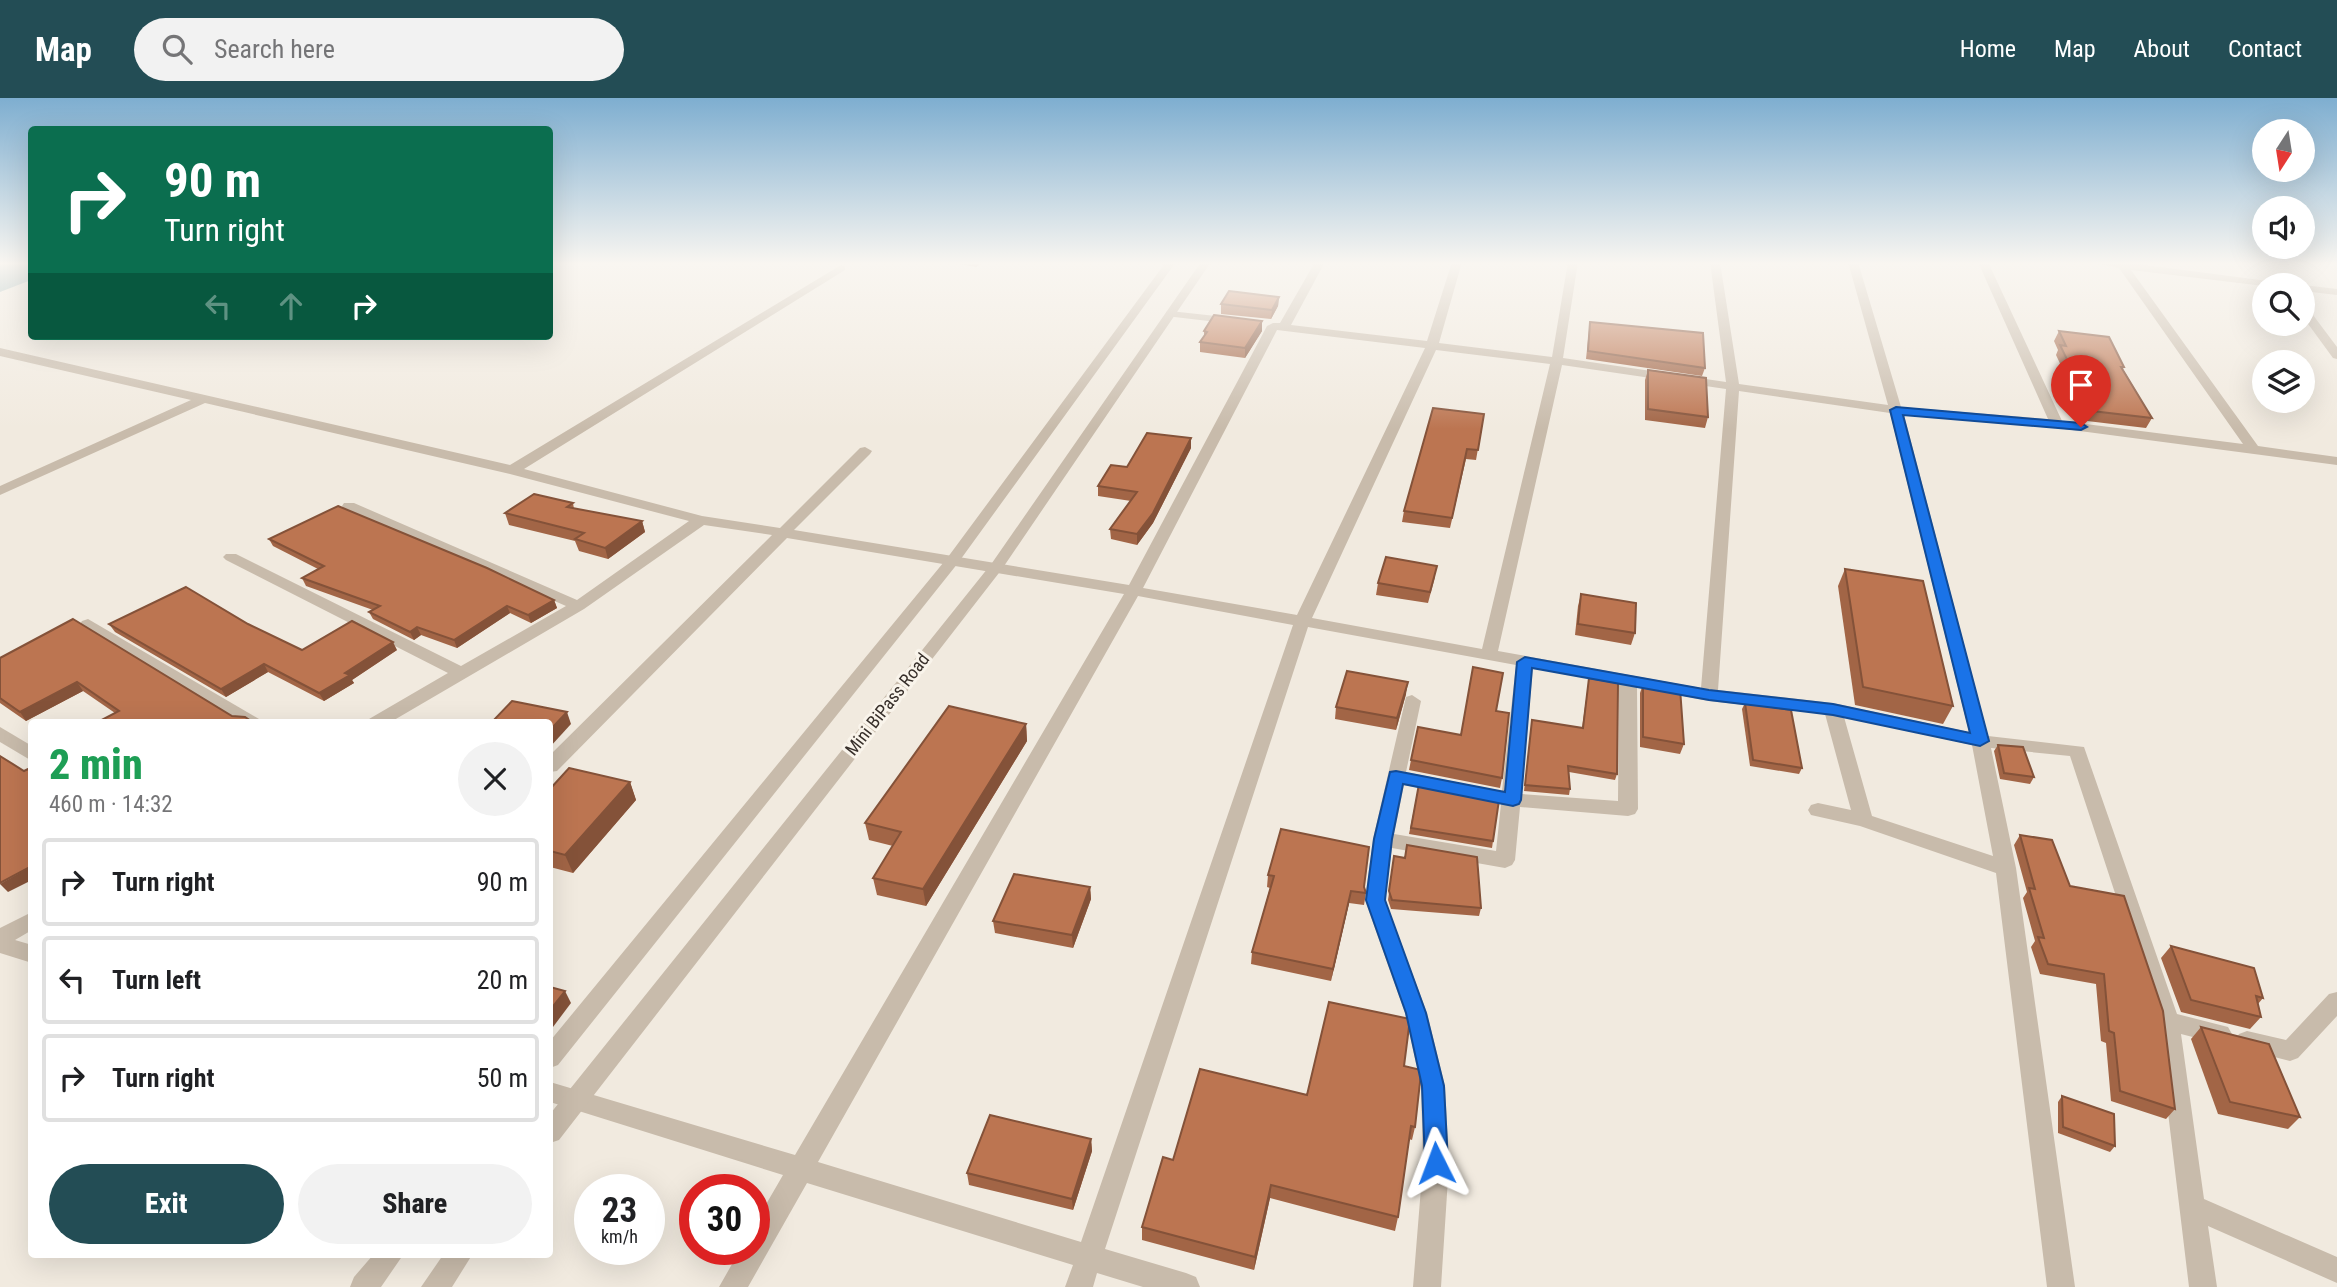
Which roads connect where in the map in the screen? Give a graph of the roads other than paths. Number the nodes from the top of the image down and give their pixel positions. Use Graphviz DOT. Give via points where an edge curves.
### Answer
graph roads {
  1 [pos="760,317"];
  2 [pos="1130,317"];
  3 [pos="1168,317"];
  4 [pos="1200,317"];
  5 [pos="1272,317"];
  6 [pos="1440,317"];
  7 [pos="1564,317"];
  8 [pos="1723,317"];
  9 [pos="1869,317"];
  10 [pos="2008,317"];
  11 [pos="2160,317"];
  12 [pos="1266,325"];
  13 [pos="2315,325"];
  14 [pos="1432,345"];
  15 [pos="0,352"];
  16 [pos="2337,355"];
  17 [pos="1557,361"];
  18 [pos="1733,386"];
  19 [pos="204,399"];
  20 [pos="1896,410"];
  21 [pos="2057,424"];
  22 [pos="2252,448"];
  23 [pos="864,450"];
  24 [pos="2337,461"];
  25 [pos="512,470"];
  26 [pos="0,491"];
  27 [pos="349,506"];
  28 [pos="701,520"];
  29 [pos="782,532"];
  30 [pos="231,557"];
  31 [pos="953,560"];
  32 [pos="997,566"];
  33 [pos="1133,592"];
  34 [pos="578,606"];
  35 [pos="1302,621"];
  36 [pos="88,624"];
  37 [pos="1489,655"];
  38 [pos="1525,662"];
  39 [pos="461,673"];
  40 [pos="1628,680"];
  41 [pos="1709,695"];
  42 [pos="1412,701"];
  43 [pos="1833,709"];
  44 [pos="246,719"];
  45 [pos="383,719"];
  46 [pos="0,733"];
  47 [pos="1980,741"];
  48 [pos="28,752"];
  49 [pos="553,763"];
  50 [pos="1396,776"];
  51 [pos="1513,800"];
  52 [pos="1818,810"];
  53 [pos="1863,820"];
  54 [pos="1383,839"];
  55 [pos="2006,868"];
  56 [pos="28,922"];
  57 [pos="0,939"];
  58 [pos="0,944"];
  59 [pos="28,953"];
  60 [pos="2337,1001"];
  61 [pos="2168,1021"];
  62 [pos="553,1054"];
  63 [pos="553,1093"];
  64 [pos="575,1098"];
  65 [pos="553,1128"];
  66 [pos="802,1168"];
  67 [pos="2192,1206"];
  68 [pos="1090,1257"];
  69 [pos="388,1258"];
  70 [pos="457,1258"];
  71 [pos="2337,1270"];
  72 [pos="364,1287"];
  73 [pos="435,1287"];
  74 [pos="733,1287"];
  75 [pos="1079,1287"];
  76 [pos="1186,1287"];
  77 [pos="1427,1287"];
  78 [pos="2061,1287"];
  79 [pos="2203,1287"];
  1 -- 25 [label="street"];
  2 -- 31 [label="street"];
  3 -- 32 [label="street, Mini BiPass Road"];
  4 -- 12 [label="street"];
  5 -- 12 [label="street"];
  6 -- 14 [label="street"];
  7 -- 17 [label="street"];
  8 -- 18 [label="street"];
  9 -- 20 [label="street"];
  10 -- 21 [label="street"];
  11 -- 22 [label="street"];
  12 -- 14 [label="street"];
  12 -- 33 [label="street"];
  13 -- 16 [label="street"];
  14 -- 17 [label="street"];
  14 -- 35 [label="street"];
  15 -- 19 [label="street"];
  17 -- 18 [label="street"];
  17 -- 37 [label="street"];
  18 -- 20 [label="street"];
  18 -- 41 [label="street"];
  19 -- 25 [label="street"];
  19 -- 26 [label="street"];
  20 -- 21 [label="street"];
  20 -- 47 [label="street"];
  21 -- 22 [label="street"];
  22 -- 24 [label="street"];
  23 -- 29 [label="street"];
  25 -- 28 [label="street"];
  27 -- 34 [label="street"];
  28 -- 29 [label="street"];
  28 -- 34 [label="street"];
  29 -- 31 [label="street"];
  29 -- 49 [label="street"];
  30 -- 39 [label="street"];
  31 -- 32 [label="street"];
  31 -- 62 [label="street"];
  32 -- 33 [label="street"];
  32 -- 64 [label="street, Mini BiPass Road"];
  33 -- 35 [label="street"];
  33 -- 66 [label="street"];
  34 -- 39 [label="street"];
  35 -- 37 [label="street"];
  35 -- 68 [label="street"];
  36 -- 44 [label="street"];
  37 -- 38 [label="street"];
  38 -- 40 [label="street"];
  38 -- 51 [label="street"];
  39 -- 45 [label="street"];
  40 -- 41 [label="street"];
  40 -- 51 [label="street" via="1628,808"];
  41 -- 43 [label="street"];
  42 -- 50 [label="street"];
  43 -- 47 [label="street"];
  43 -- 53 [label="street"];
  46 -- 48 [label="street"];
  47 -- 55 [label="street"];
  47 -- 61 [label="street" via="2077,751"];
  50 -- 51 [label="street"];
  50 -- 54 [label="street"];
  51 -- 54 [label="street" via="1504,860"];
  52 -- 53 [label="street"];
  53 -- 55 [label="street"];
  54 -- 77 [label="street" via="1375,900 1416,1013 1433,1086 1436,1163"];
  55 -- 78 [label="street"];
  56 -- 57 [label="street"];
  58 -- 59 [label="street"];
  60 -- 61 [label="street" via="2290,1051"];
  61 -- 67 [label="street"];
  63 -- 64 [label="street"];
  64 -- 65 [label="street, Mini BiPass Road"];
  64 -- 66 [label="street"];
  66 -- 68 [label="street"];
  66 -- 74 [label="street"];
  67 -- 71 [label="street"];
  67 -- 79 [label="street"];
  68 -- 75 [label="street"];
  68 -- 76 [label="street"];
  69 -- 72 [label="street"];
  70 -- 73 [label="street"];
}
